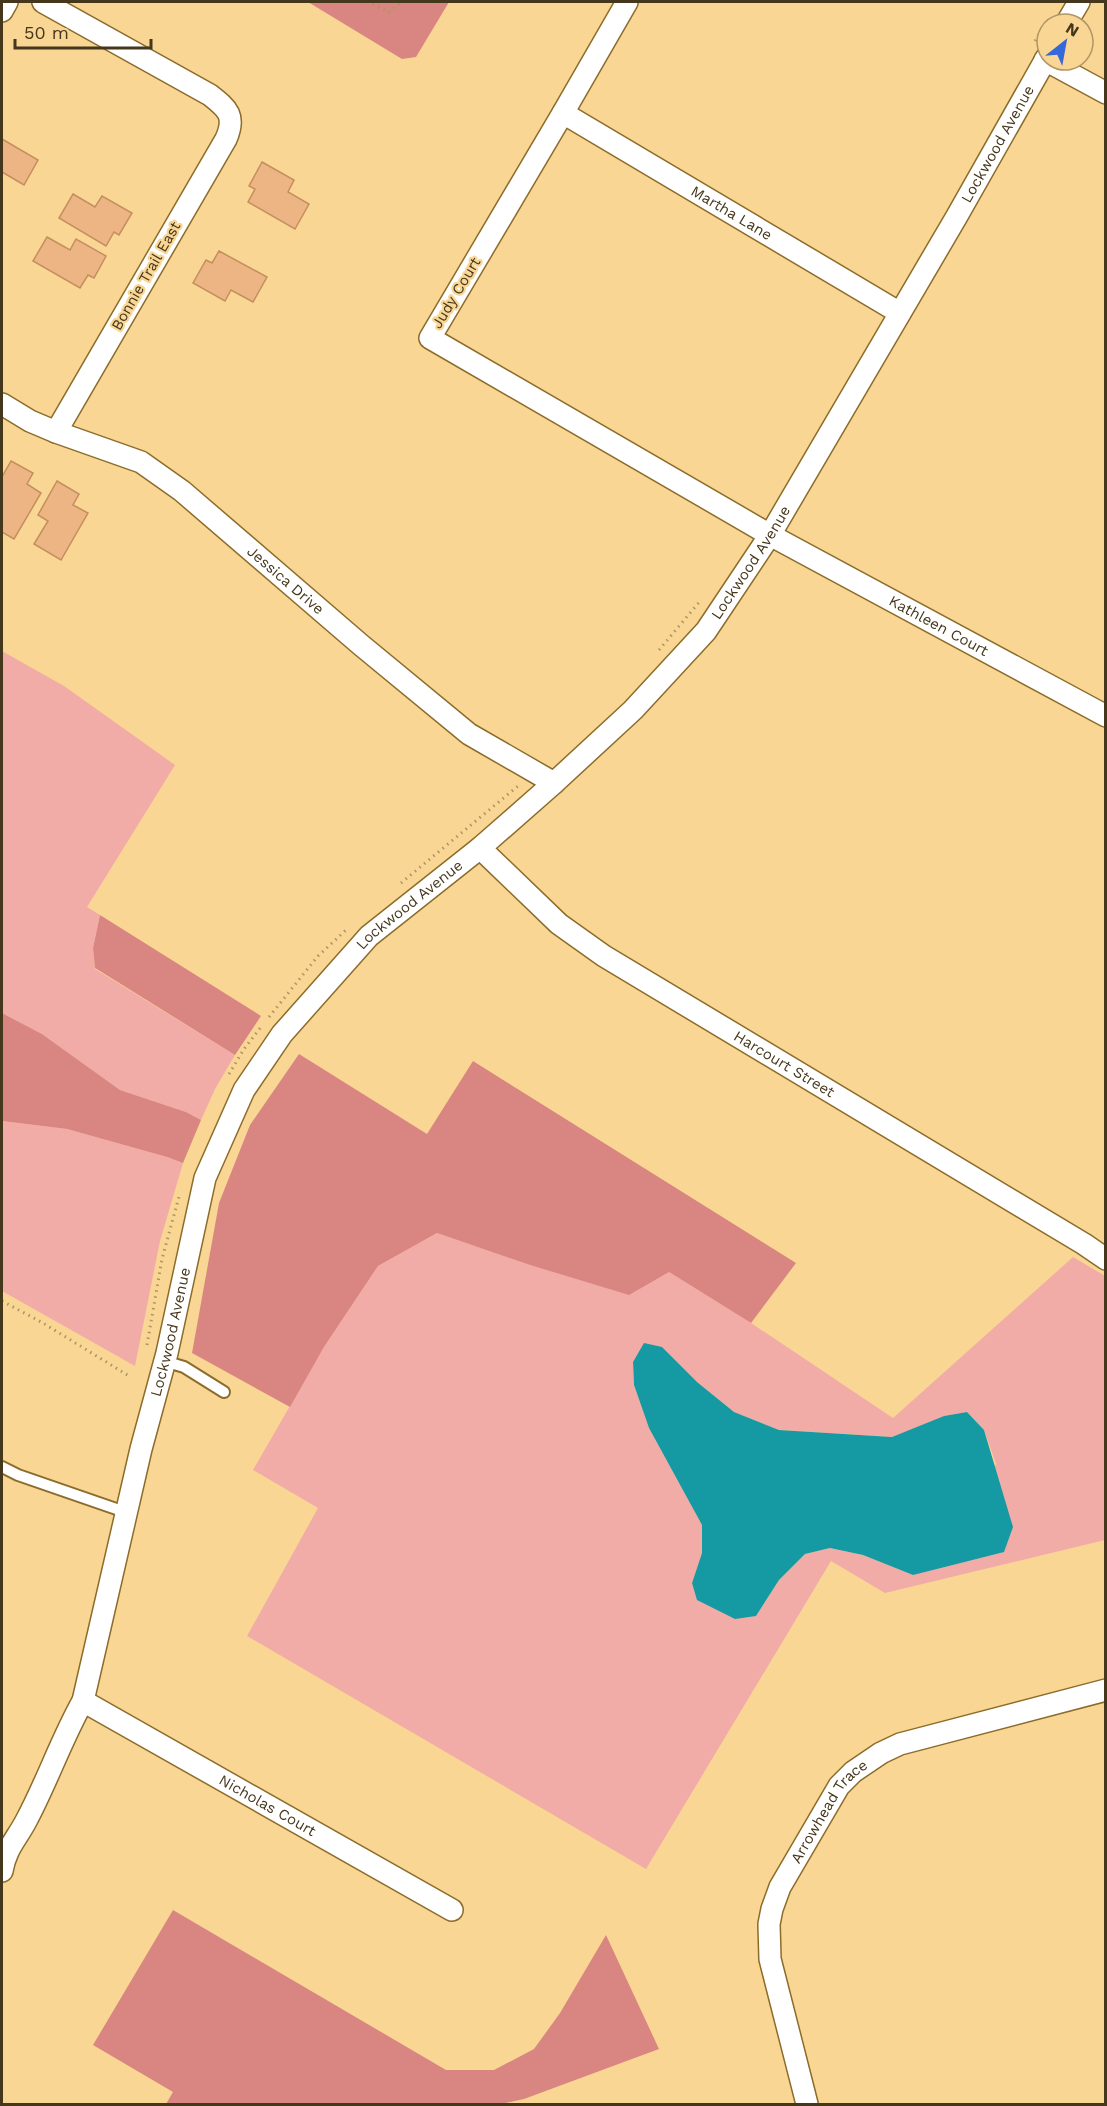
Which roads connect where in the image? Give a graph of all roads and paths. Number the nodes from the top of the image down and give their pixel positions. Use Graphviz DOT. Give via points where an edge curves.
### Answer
graph roads {
  1 [pos="7,2"];
  2 [pos="43,2"];
  3 [pos="367,2"];
  4 [pos="402,2"];
  5 [pos="627,2"];
  6 [pos="2,11"];
  7 [pos="1035,66"];
  8 [pos="1070,72"];
  9 [pos="1106,93"];
  10 [pos="563,113"];
  11 [pos="900,314"];
  12 [pos="2,404"];
  13 [pos="56,432"];
  14 [pos="770,536"];
  15 [pos="706,593"];
  16 [pos="654,657"];
  17 [pos="1106,716"];
  18 [pos="535,772"];
  19 [pos="554,783"];
  20 [pos="480,848"];
  21 [pos="395,889"];
  22 [pos="351,925"];
  23 [pos="224,1083"];
  24 [pos="182,1187"];
  25 [pos="1106,1259"];
  26 [pos="2,1301"];
  27 [pos="155,1358"];
  28 [pos="129,1376"];
  29 [pos="224,1392"];
  30 [pos="2,1467"];
  31 [pos="128,1513"];
  32 [pos="1106,1690"];
  33 [pos="83,1701"];
  34 [pos="3,1859"];
  35 [pos="452,1910"];
  36 [pos="807,2104"];
  1 -- 6 [label="street"];
  2 -- 13 [label="street, Bonnie Trail East" via="210,95 231,118 226,139"];
  3 -- 4 [label="path" via="389,12"];
  5 -- 10 [label="street, Judy Court"];
  7 -- 11 [label="street, Lockwood Avenue"];
  8 -- 9 [label="street"];
  10 -- 11 [label="street, Martha Lane"];
  10 -- 14 [label="street, Judy Court" via="430,338"];
  11 -- 14 [label="street, Lockwood Avenue"];
  12 -- 13 [label="street, Jessica Drive"];
  13 -- 18 [label="street, Jessica Drive" via="156,471 469,734"];
  14 -- 17 [label="street, Kathleen Court"];
  14 -- 19 [label="street, Lockwood Avenue" via="706,631 633,710"];
  15 -- 16 [label="path"];
  18 -- 19 [label="street, Jessica Drive"];
  18 -- 21 [label="path"];
  19 -- 20 [label="street, Lockwood Avenue"];
  20 -- 25 [label="street, Harcourt Street" via="559,924 604,956"];
  20 -- 27 [label="street, Lockwood Avenue" via="369,936 282,1034 244,1090 205,1178"];
  22 -- 23 [label="path" via="286,993"];
  24 -- 27 [label="path" via="162,1259"];
  26 -- 28 [label="path"];
  27 -- 29 [label="lane" via="184,1367"];
  27 -- 31 [label="street, Lockwood Avenue"];
  30 -- 31 [label="lane"];
  31 -- 33 [label="street, Lockwood Avenue"];
  32 -- 36 [label="street, Arrowhead Trace" via="900,1744 881,1753 839,1786 780,1887 769,1924 770,1959"];
  33 -- 34 [label="street, Lockwood Avenue" via="26,1821"];
  33 -- 35 [label="street, Nicholas Court"];
}
